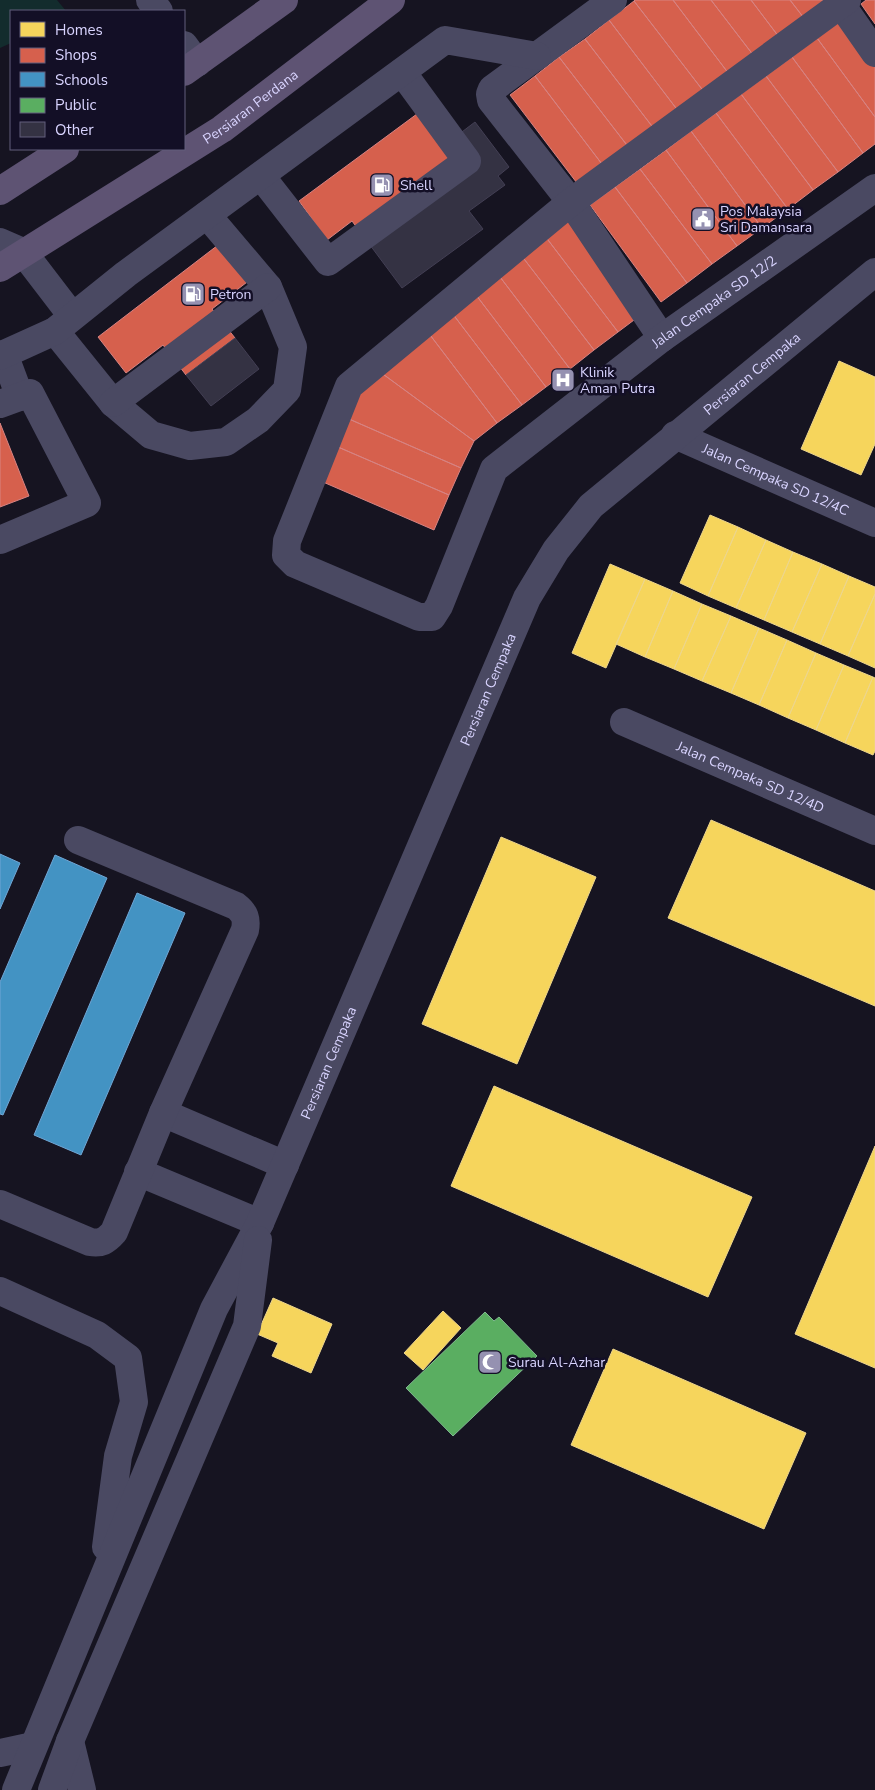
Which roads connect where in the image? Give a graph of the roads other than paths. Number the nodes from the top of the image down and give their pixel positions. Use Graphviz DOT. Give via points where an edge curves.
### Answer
graph roads {
  1 [pos="150,0"];
  2 [pos="284,0"];
  3 [pos="392,0"];
  4 [pos="613,0"];
  5 [pos="842,1"];
  6 [pos="158,10"];
  7 [pos="875,53"];
  8 [pos="537,56"];
  9 [pos="188,60"];
  10 [pos="402,72"];
  11 [pos="63,150"];
  12 [pos="184,150"];
  13 [pos="185,150"];
  14 [pos="261,176"];
  15 [pos="874,190"];
  16 [pos="0,191"];
  17 [pos="571,202"];
  18 [pos="207,215"];
  19 [pos="11,247"];
  20 [pos="0,268"];
  21 [pos="875,272"];
  22 [pos="268,287"];
  23 [pos="63,323"];
  24 [pos="662,338"];
  25 [pos="2,355"];
  26 [pos="6,400"];
  27 [pos="113,403"];
  28 [pos="675,435"];
  29 [pos="875,523"];
  30 [pos="0,540"];
  31 [pos="624,722"];
  32 [pos="875,831"];
  33 [pos="78,840"];
  34 [pos="163,1113"];
  35 [pos="285,1165"];
  36 [pos="138,1172"];
  37 [pos="0,1204"];
  38 [pos="260,1223"];
  39 [pos="0,1291"];
  40 [pos="103,1578"];
  41 [pos="70,1741"];
  42 [pos="33,1746"];
  43 [pos="0,1753"];
  44 [pos="16,1790"];
  45 [pos="52,1790"];
  46 [pos="82,1790"];
  1 -- 6 [label="street"];
  2 -- 9 [label="main road"];
  3 -- 13 [label="main road, Persiaran Perdana" via="222,129"];
  4 -- 8 [label="street"];
  5 -- 7 [label="street"];
  5 -- 17 [label="street"];
  8 -- 10 [label="street" via="445,40"];
  8 -- 17 [label="street" via="492,89 491,100"];
  10 -- 14 [label="street"];
  10 -- 14 [label="street" via="467,161 328,262"];
  11 -- 16 [label="main road"];
  12 -- 19 [label="main road, Persiaran Perdana"];
  14 -- 18 [label="street"];
  15 -- 24 [label="street, Jalan Cempaka SD 12/2"];
  17 -- 24 [label="street"];
  17 -- 24 [label="street, Jalan Cempaka SD 12/2" via="349,386 288,541 286,555 295,564 348,587 420,617 432,617 494,469"];
  18 -- 22 [label="street"];
  18 -- 23 [label="street"];
  19 -- 20 [label="main road, Persiaran Perdana"];
  19 -- 23 [label="street"];
  21 -- 28 [label="street, Persiaran Cempaka"];
  22 -- 27 [label="street"];
  22 -- 27 [label="street" via="293,346 287,390 258,420 226,442 190,446 151,435"];
  23 -- 25 [label="street"];
  23 -- 27 [label="street"];
  25 -- 26 [label="street"];
  26 -- 30 [label="street" via="30,394 87,503"];
  28 -- 29 [label="street, Jalan Cempaka SD 12/4C"];
  28 -- 35 [label="street, Persiaran Cempaka" via="591,506 556,550 527,598"];
  31 -- 32 [label="street, Jalan Cempaka SD 12/4D"];
  33 -- 34 [label="street" via="236,906 247,921"];
  34 -- 35 [label="street"];
  34 -- 36 [label="street"];
  35 -- 38 [label="street, Persiaran Cempaka"];
  36 -- 37 [label="street" via="114,1232 108,1240 99,1243"];
  36 -- 38 [label="street"];
  38 -- 40 [label="street" via="214,1309"];
  38 -- 41 [label="street" via="247,1326"];
  39 -- 40 [label="street" via="98,1335 128,1358 134,1402 118,1456"];
  40 -- 42 [label="street"];
  41 -- 45 [label="street"];
  41 -- 46 [label="street"];
  42 -- 43 [label="street"];
  42 -- 44 [label="street"];
}
